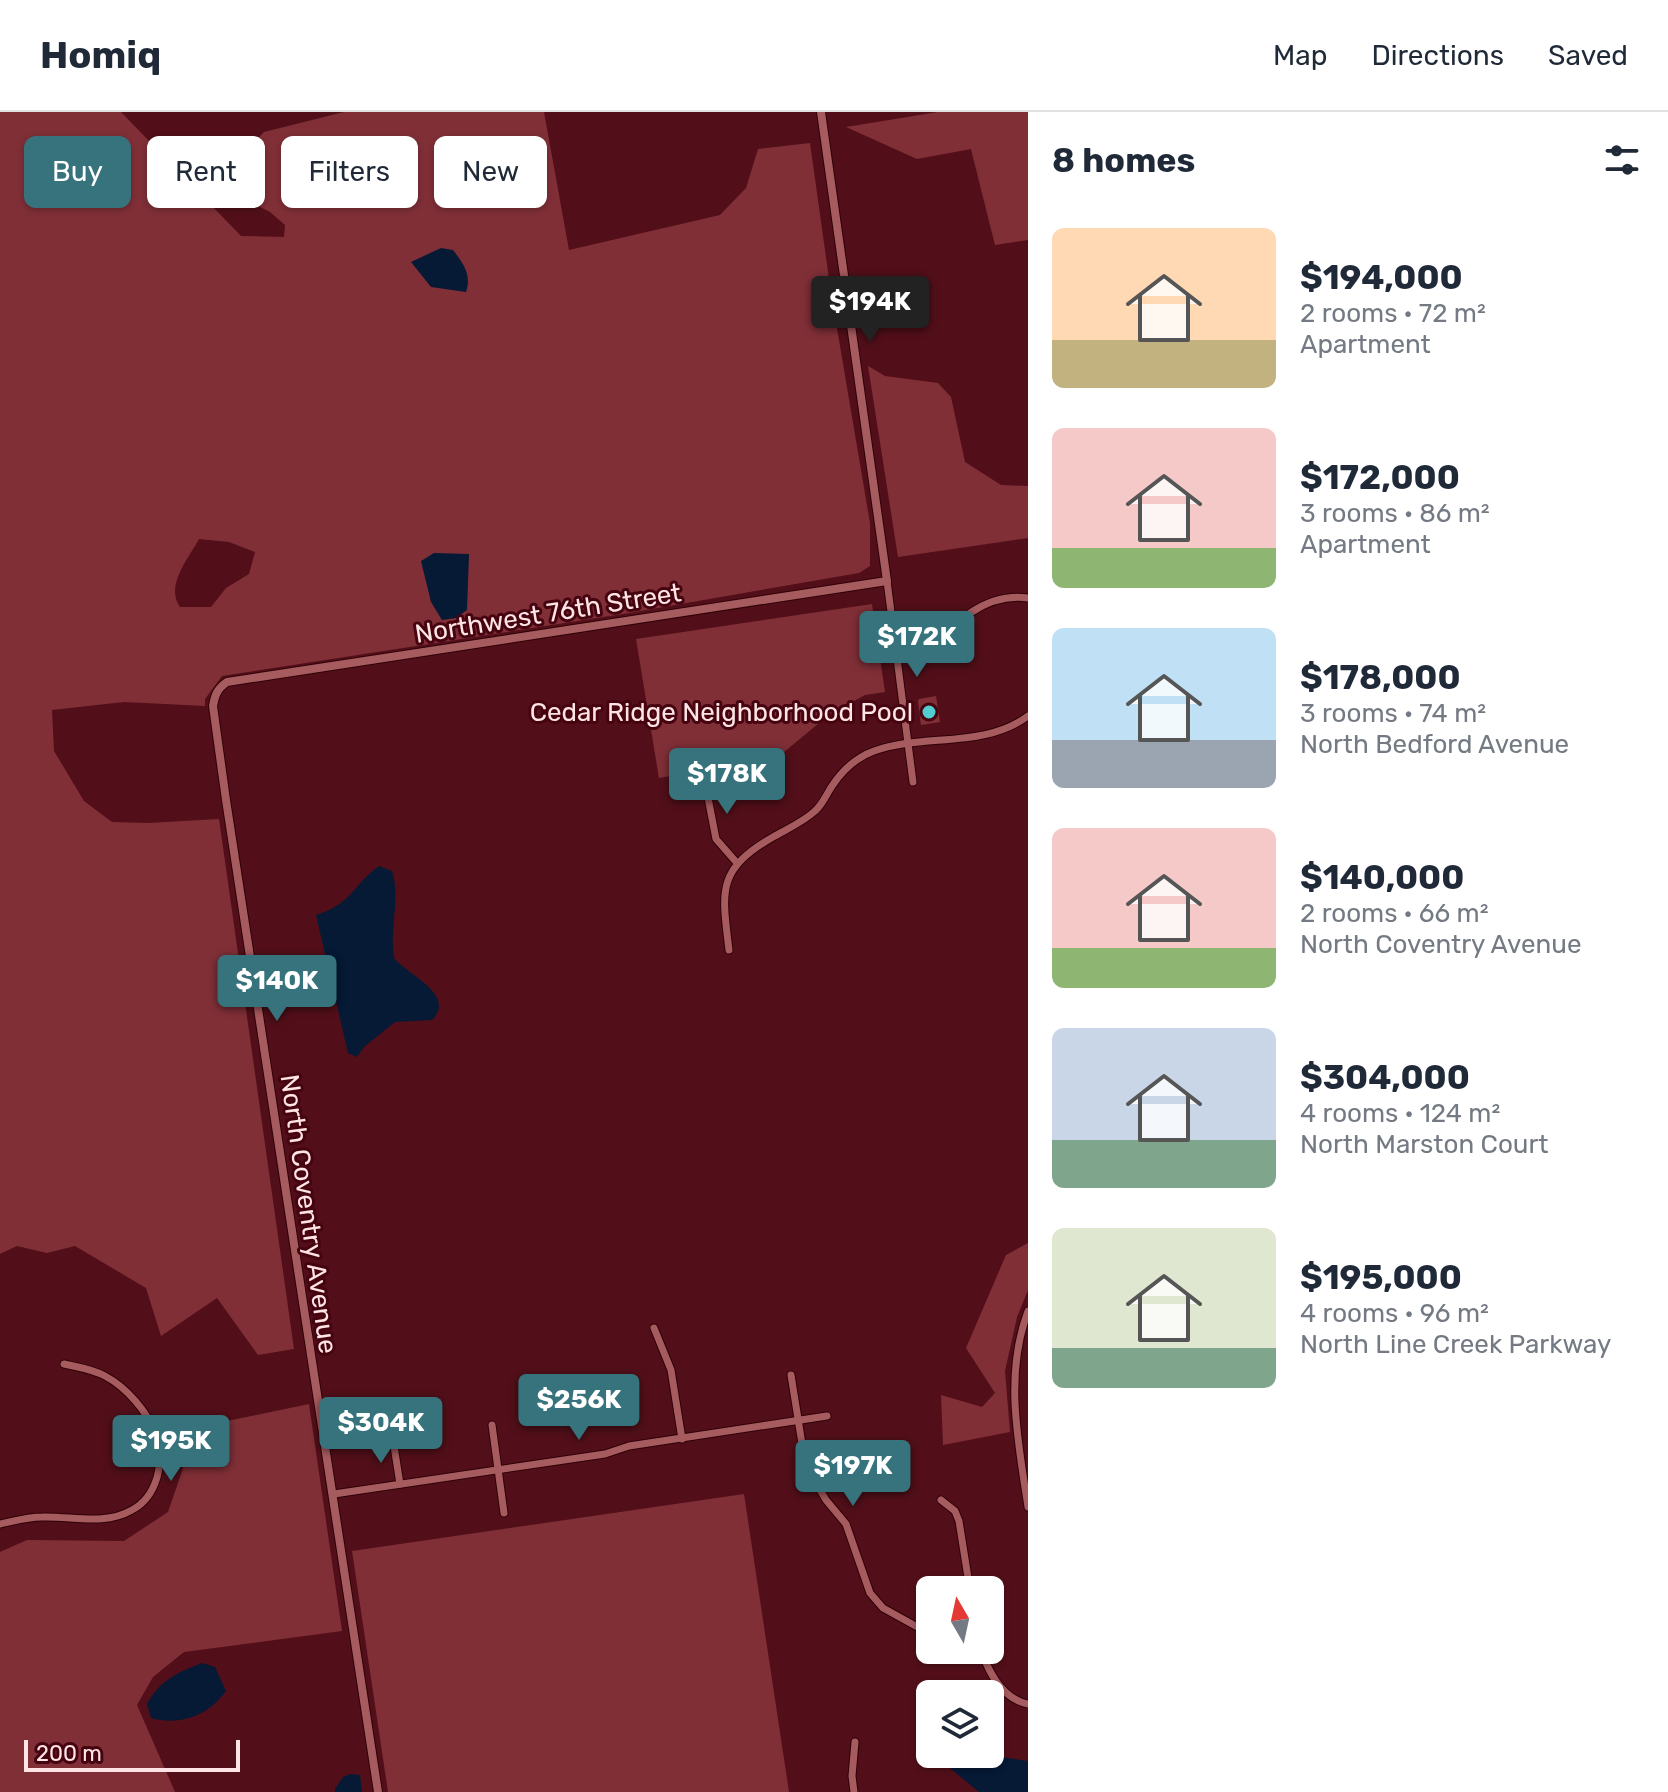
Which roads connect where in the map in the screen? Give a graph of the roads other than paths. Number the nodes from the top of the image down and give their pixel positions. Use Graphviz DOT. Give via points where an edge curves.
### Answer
graph roads {
  1 [pos="821,112"];
  2 [pos="887,581"];
  3 [pos="1028,598"];
  4 [pos="970,613"];
  5 [pos="218,690"];
  6 [pos="1028,716"];
  7 [pos="908,745"];
  8 [pos="704,777"];
  9 [pos="913,782"];
  10 [pos="737,863"];
  11 [pos="729,950"];
  12 [pos="1027,1316"];
  13 [pos="654,1328"];
  14 [pos="64,1364"];
  15 [pos="791,1375"];
  16 [pos="827,1416"];
  17 [pos="798,1420"];
  18 [pos="492,1425"];
  19 [pos="682,1439"];
  20 [pos="393,1440"];
  21 [pos="498,1469"];
  22 [pos="400,1484"];
  23 [pos="334,1494"];
  24 [pos="941,1500"];
  25 [pos="1028,1507"];
  26 [pos="504,1513"];
  27 [pos="0,1524"];
  28 [pos="968,1576"];
  29 [pos="916,1626"];
  30 [pos="987,1664"];
  31 [pos="1028,1704"];
  32 [pos="855,1742"];
  33 [pos="378,1792"];
  34 [pos="854,1792"];
  1 -- 2 [label="street"];
  2 -- 5 [label="street, Northwest 76th Street" via="227,682"];
  2 -- 7 [label="street"];
  3 -- 4 [label="street" via="995,600"];
  5 -- 23 [label="street, North Coventry Avenue" via="213,706 226,800"];
  6 -- 7 [label="street" via="991,735"];
  7 -- 9 [label="street"];
  7 -- 10 [label="street" via="873,751 850,765 817,810"];
  8 -- 10 [label="street" via="716,839"];
  10 -- 11 [label="street" via="724,892"];
  12 -- 25 [label="street" via="1013,1388"];
  13 -- 19 [label="street" via="671,1370"];
  14 -- 27 [label="street" via="105,1375 141,1408 157,1435 160,1469 154,1485 135,1509 114,1518 38,1517"];
  15 -- 17 [label="street"];
  16 -- 17 [label="street"];
  17 -- 19 [label="street"];
  17 -- 29 [label="street" via="810,1473 846,1524 870,1593 883,1608"];
  18 -- 21 [label="street"];
  19 -- 21 [label="street"];
  20 -- 22 [label="street"];
  21 -- 22 [label="street"];
  21 -- 26 [label="street"];
  22 -- 23 [label="street"];
  23 -- 33 [label="street, North Coventry Avenue"];
  24 -- 28 [label="street" via="959,1521"];
  30 -- 31 [label="street" via="995,1681"];
  32 -- 34 [label="street"];
}
